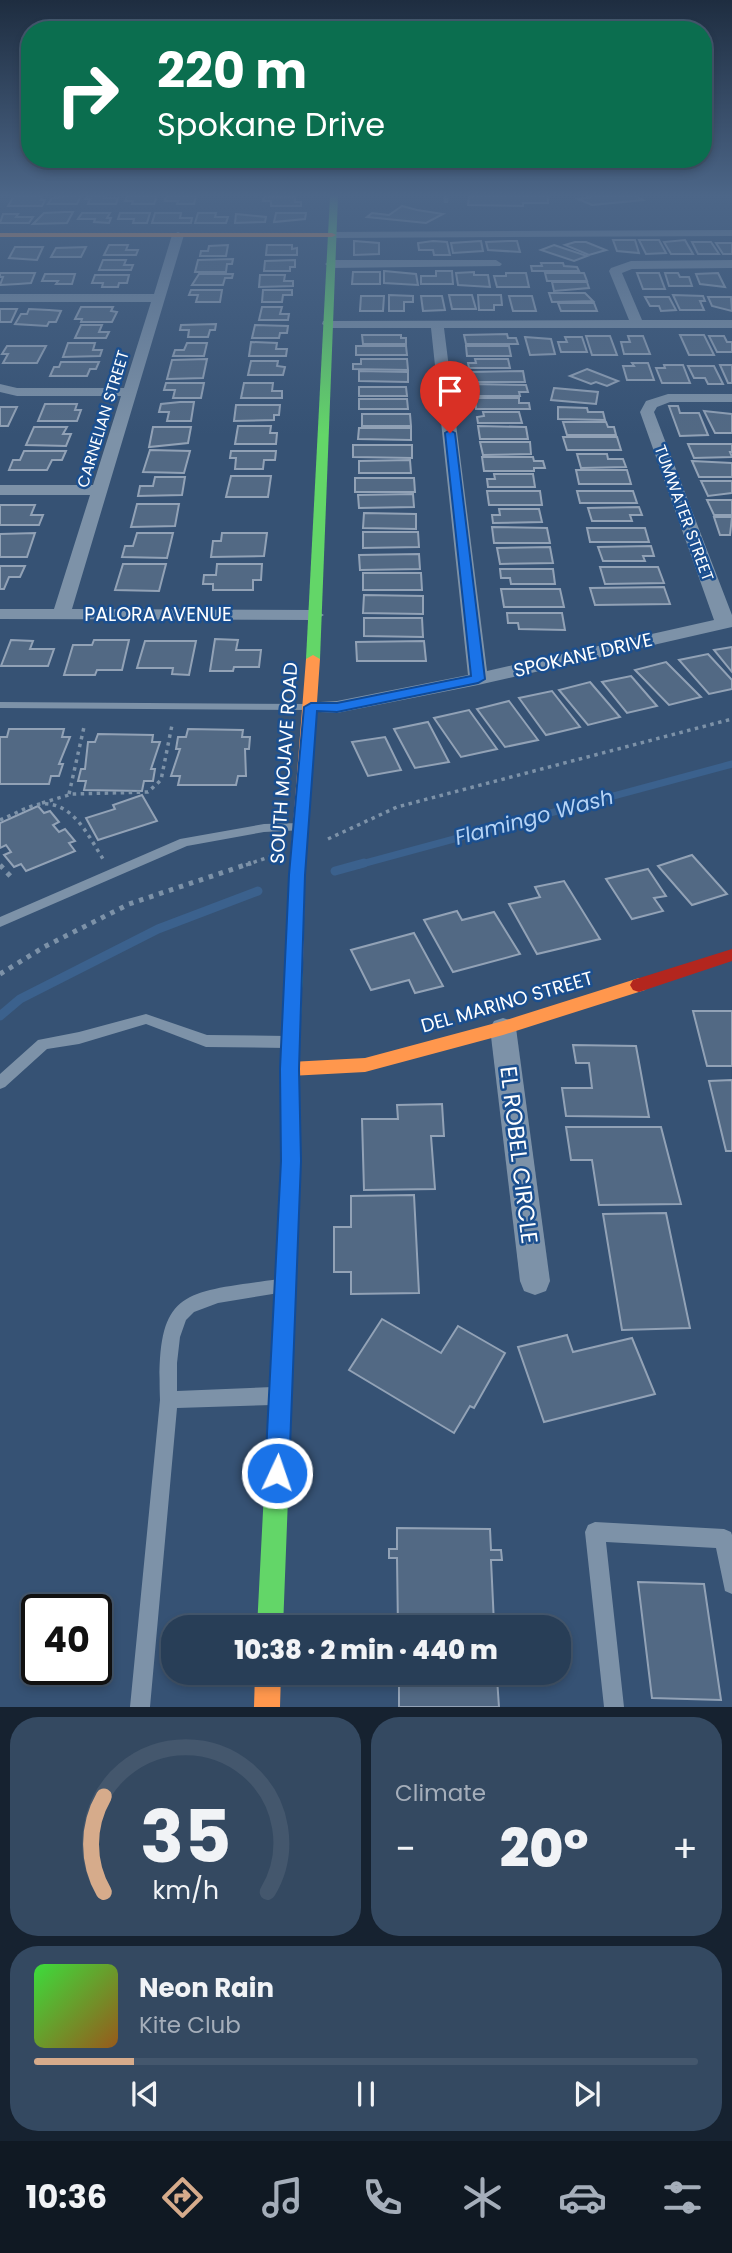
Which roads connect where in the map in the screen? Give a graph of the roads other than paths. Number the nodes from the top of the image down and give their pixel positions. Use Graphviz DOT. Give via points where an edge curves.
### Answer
graph roads {
  1 [pos="166,276"];
  2 [pos="330,276"];
  3 [pos="617,276"];
  4 [pos="0,298"];
  5 [pos="159,298"];
  6 [pos="328,324"];
  7 [pos="437,324"];
  8 [pos="636,324"];
  9 [pos="732,324"];
  10 [pos="0,388"];
  11 [pos="130,392"];
  12 [pos="732,398"];
  13 [pos="651,404"];
  14 [pos="0,489"];
  15 [pos="99,490"];
  16 [pos="0,614"];
  17 [pos="61,614"];
  18 [pos="315,615"];
  19 [pos="728,622"];
  20 [pos="478,679"];
  21 [pos="0,705"];
  22 [pos="311,707"];
  23 [pos="300,827"];
  24 [pos="0,922"];
  25 [pos="732,955"];
  26 [pos="503,1028"];
  27 [pos="291,1042"];
  28 [pos="290,1069"];
  29 [pos="0,1083"];
  30 [pos="535,1281"];
  31 [pos="286,1286"];
  32 [pos="281,1396"];
  33 [pos="169,1400"];
  34 [pos="732,1584"];
  35 [pos="271,1615"];
  36 [pos="268,1685"];
  37 [pos="139,1707"];
  38 [pos="267,1707"];
  39 [pos="614,1707"];
  1 -- 5 [label="street, CARNELIAN STREET"];
  2 -- 6 [label="street, SOUTH MOJAVE ROAD"];
  3 -- 8 [label="street"];
  4 -- 5 [label="street"];
  5 -- 11 [label="street, CARNELIAN STREET"];
  6 -- 7 [label="street"];
  6 -- 18 [label="street, SOUTH MOJAVE ROAD"];
  7 -- 8 [label="street"];
  7 -- 20 [label="street"];
  8 -- 9 [label="street"];
  10 -- 11 [label="street"];
  11 -- 15 [label="street, CARNELIAN STREET"];
  12 -- 13 [label="street" via="668,398"];
  13 -- 19 [label="street, TUMWATER STREET" via="647,412"];
  14 -- 15 [label="street"];
  15 -- 17 [label="street, CARNELIAN STREET"];
  16 -- 17 [label="street, PALORA AVENUE"];
  17 -- 18 [label="street, PALORA AVENUE"];
  18 -- 22 [label="street, SOUTH MOJAVE ROAD"];
  19 -- 20 [label="street, SPOKANE DRIVE"];
  20 -- 22 [label="street, SPOKANE DRIVE" via="337,708"];
  21 -- 22 [label="lane"];
  22 -- 23 [label="street, SOUTH MOJAVE ROAD"];
  23 -- 24 [label="lane" via="264,828 184,842"];
  23 -- 27 [label="street, SOUTH MOJAVE ROAD"];
  25 -- 26 [label="street, DEL MARINO STREET"];
  26 -- 28 [label="street, DEL MARINO STREET" via="365,1065"];
  26 -- 30 [label="street, EL ROBEL CIRCLE"];
  27 -- 28 [label="street, SOUTH MOJAVE ROAD"];
  27 -- 29 [label="lane" via="206,1041 146,1019 43,1044"];
  28 -- 31 [label="street, SOUTH MOJAVE ROAD"];
  31 -- 32 [label="street, SOUTH MOJAVE ROAD"];
  31 -- 33 [label="lane" via="188,1305 171,1338"];
  32 -- 33 [label="lane"];
  32 -- 35 [label="street, SOUTH MOJAVE ROAD"];
  33 -- 37 [label="lane"];
  34 -- 39 [label="lane" via="724,1539 595,1532"];
  36 -- 38 [label="street"];
}
